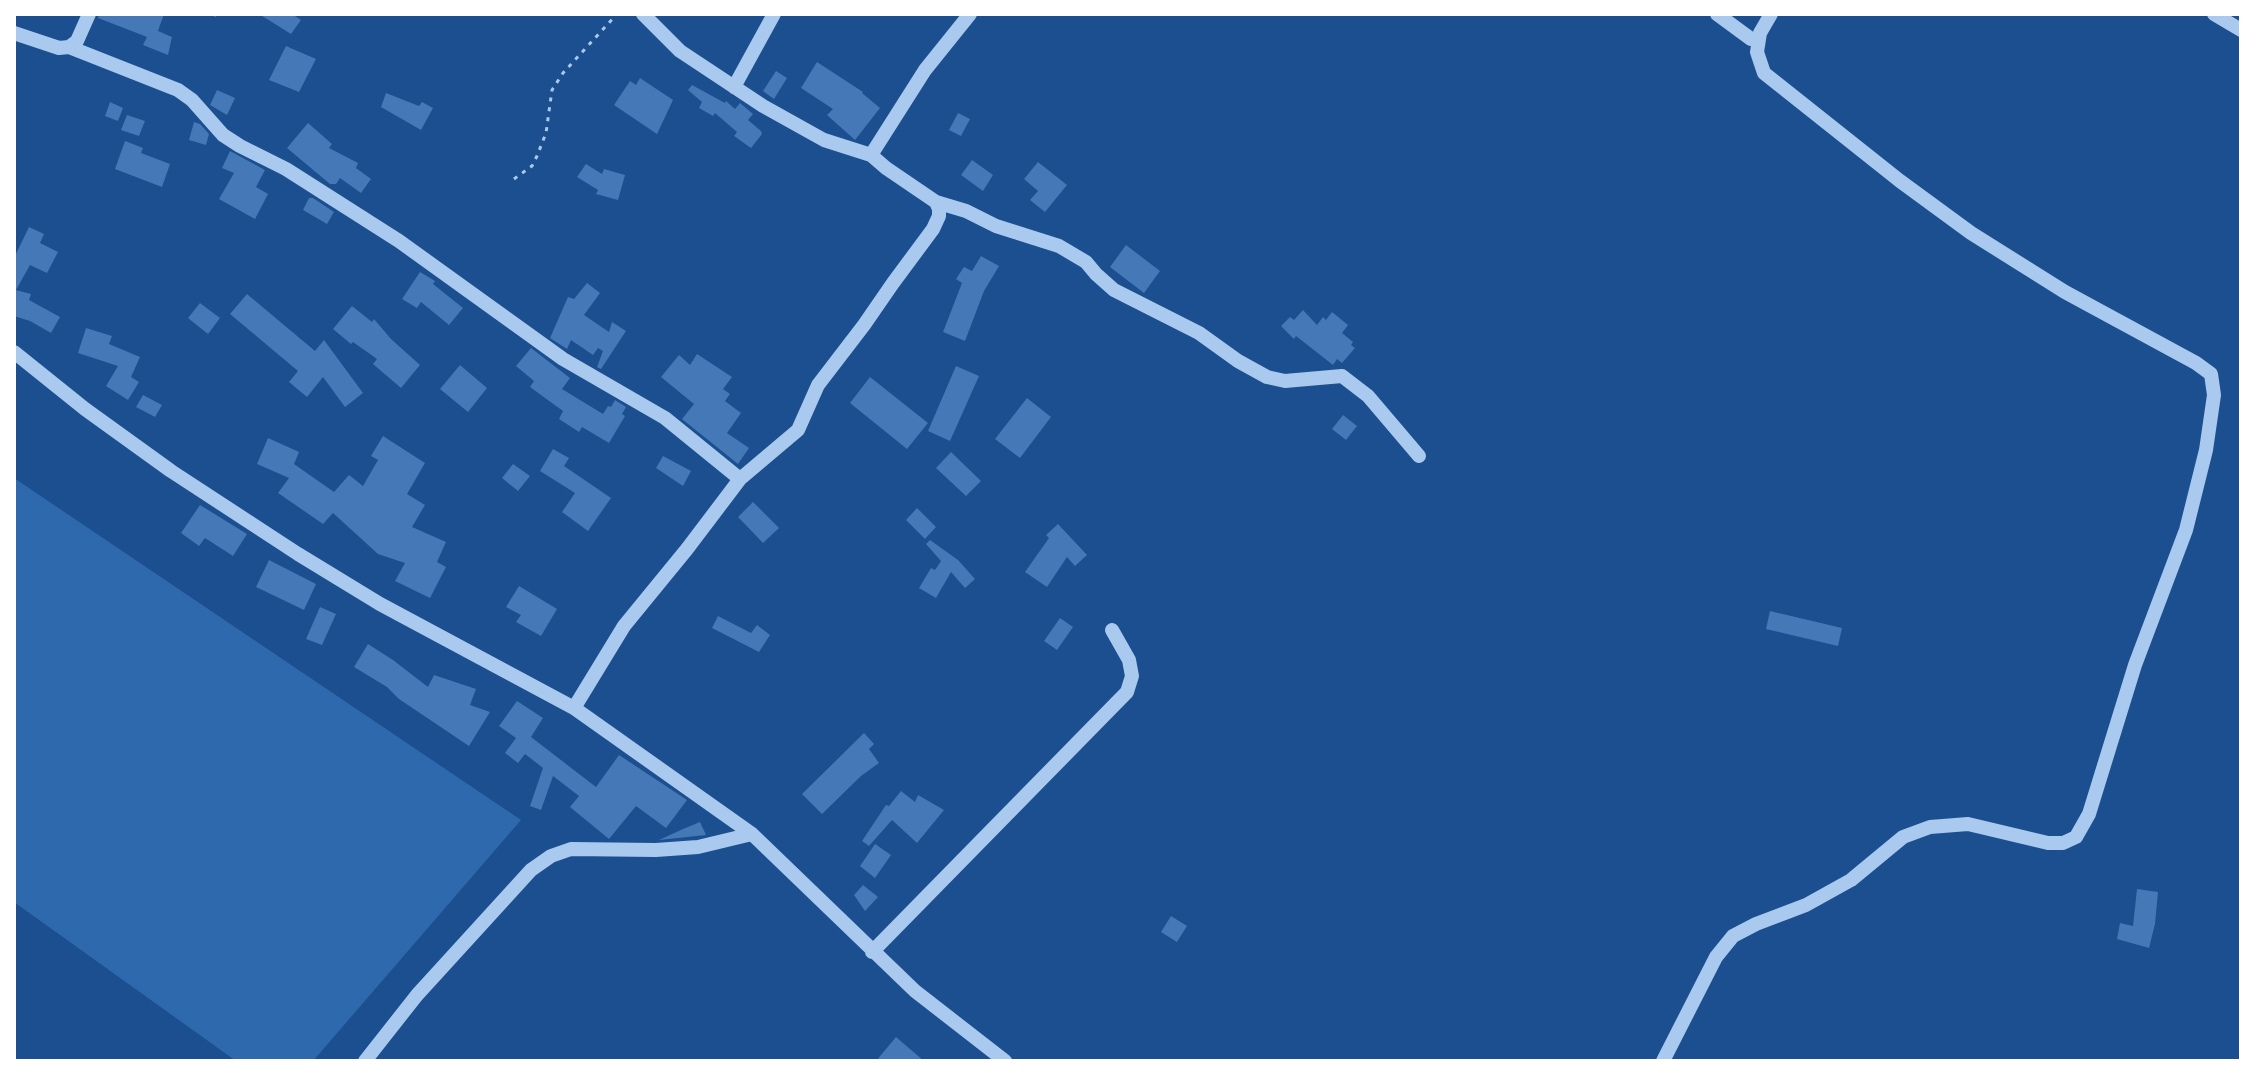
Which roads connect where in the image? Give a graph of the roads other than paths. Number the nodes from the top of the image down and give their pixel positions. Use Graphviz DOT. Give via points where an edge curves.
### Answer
graph roads {
  1 [pos="89,14"];
  2 [pos="643,14"];
  3 [pos="774,14"];
  4 [pos="970,14"];
  5 [pos="1717,14"];
  6 [pos="1771,14"];
  7 [pos="2214,14"];
  8 [pos="2241,30"];
  9 [pos="14,33"];
  10 [pos="1751,39"];
  11 [pos="69,47"];
  12 [pos="734,87"];
  13 [pos="871,155"];
  14 [pos="936,202"];
  15 [pos="14,352"];
  16 [pos="1419,456"];
  17 [pos="740,479"];
  18 [pos="1112,630"];
  19 [pos="574,708"];
  20 [pos="752,834"];
  21 [pos="872,952"];
  22 [pos="365,1061"];
  23 [pos="1005,1061"];
  24 [pos="1663,1061"];
  1 -- 11 [label="street"];
  2 -- 12 [label="street" via="680,51"];
  3 -- 12 [label="street"];
  4 -- 13 [label="street" via="925,70"];
  5 -- 10 [label="street"];
  6 -- 24 [label="street" via="1757,52 1764,73 1971,233 2065,292 2196,363 2211,374 2214,395 2186,530 2135,665 2089,814 2076,837 2048,843 1968,824 1930,827 1903,837 1851,880 1733,936 1716,957"];
  7 -- 8 [label="street"];
  9 -- 11 [label="street"];
  11 -- 17 [label="street" via="185,95 223,135 399,241 563,359 665,418"];
  12 -- 13 [label="street" via="824,140"];
  13 -- 14 [label="street"];
  14 -- 16 [label="street" via="1059,246 1086,262 1114,290 1199,333 1267,377 1285,381 1342,376 1368,396"];
  14 -- 17 [label="street" via="939,216 933,229 818,385 798,430"];
  15 -- 19 [label="street" via="171,471 298,554"];
  17 -- 19 [label="street" via="624,626"];
  18 -- 21 [label="street" via="1129,660 1127,692"];
  19 -- 20 [label="street"];
  20 -- 21 [label="street"];
  20 -- 22 [label="street" via="698,847 571,849 551,856 531,870 417,995"];
  21 -- 23 [label="street"];
}
